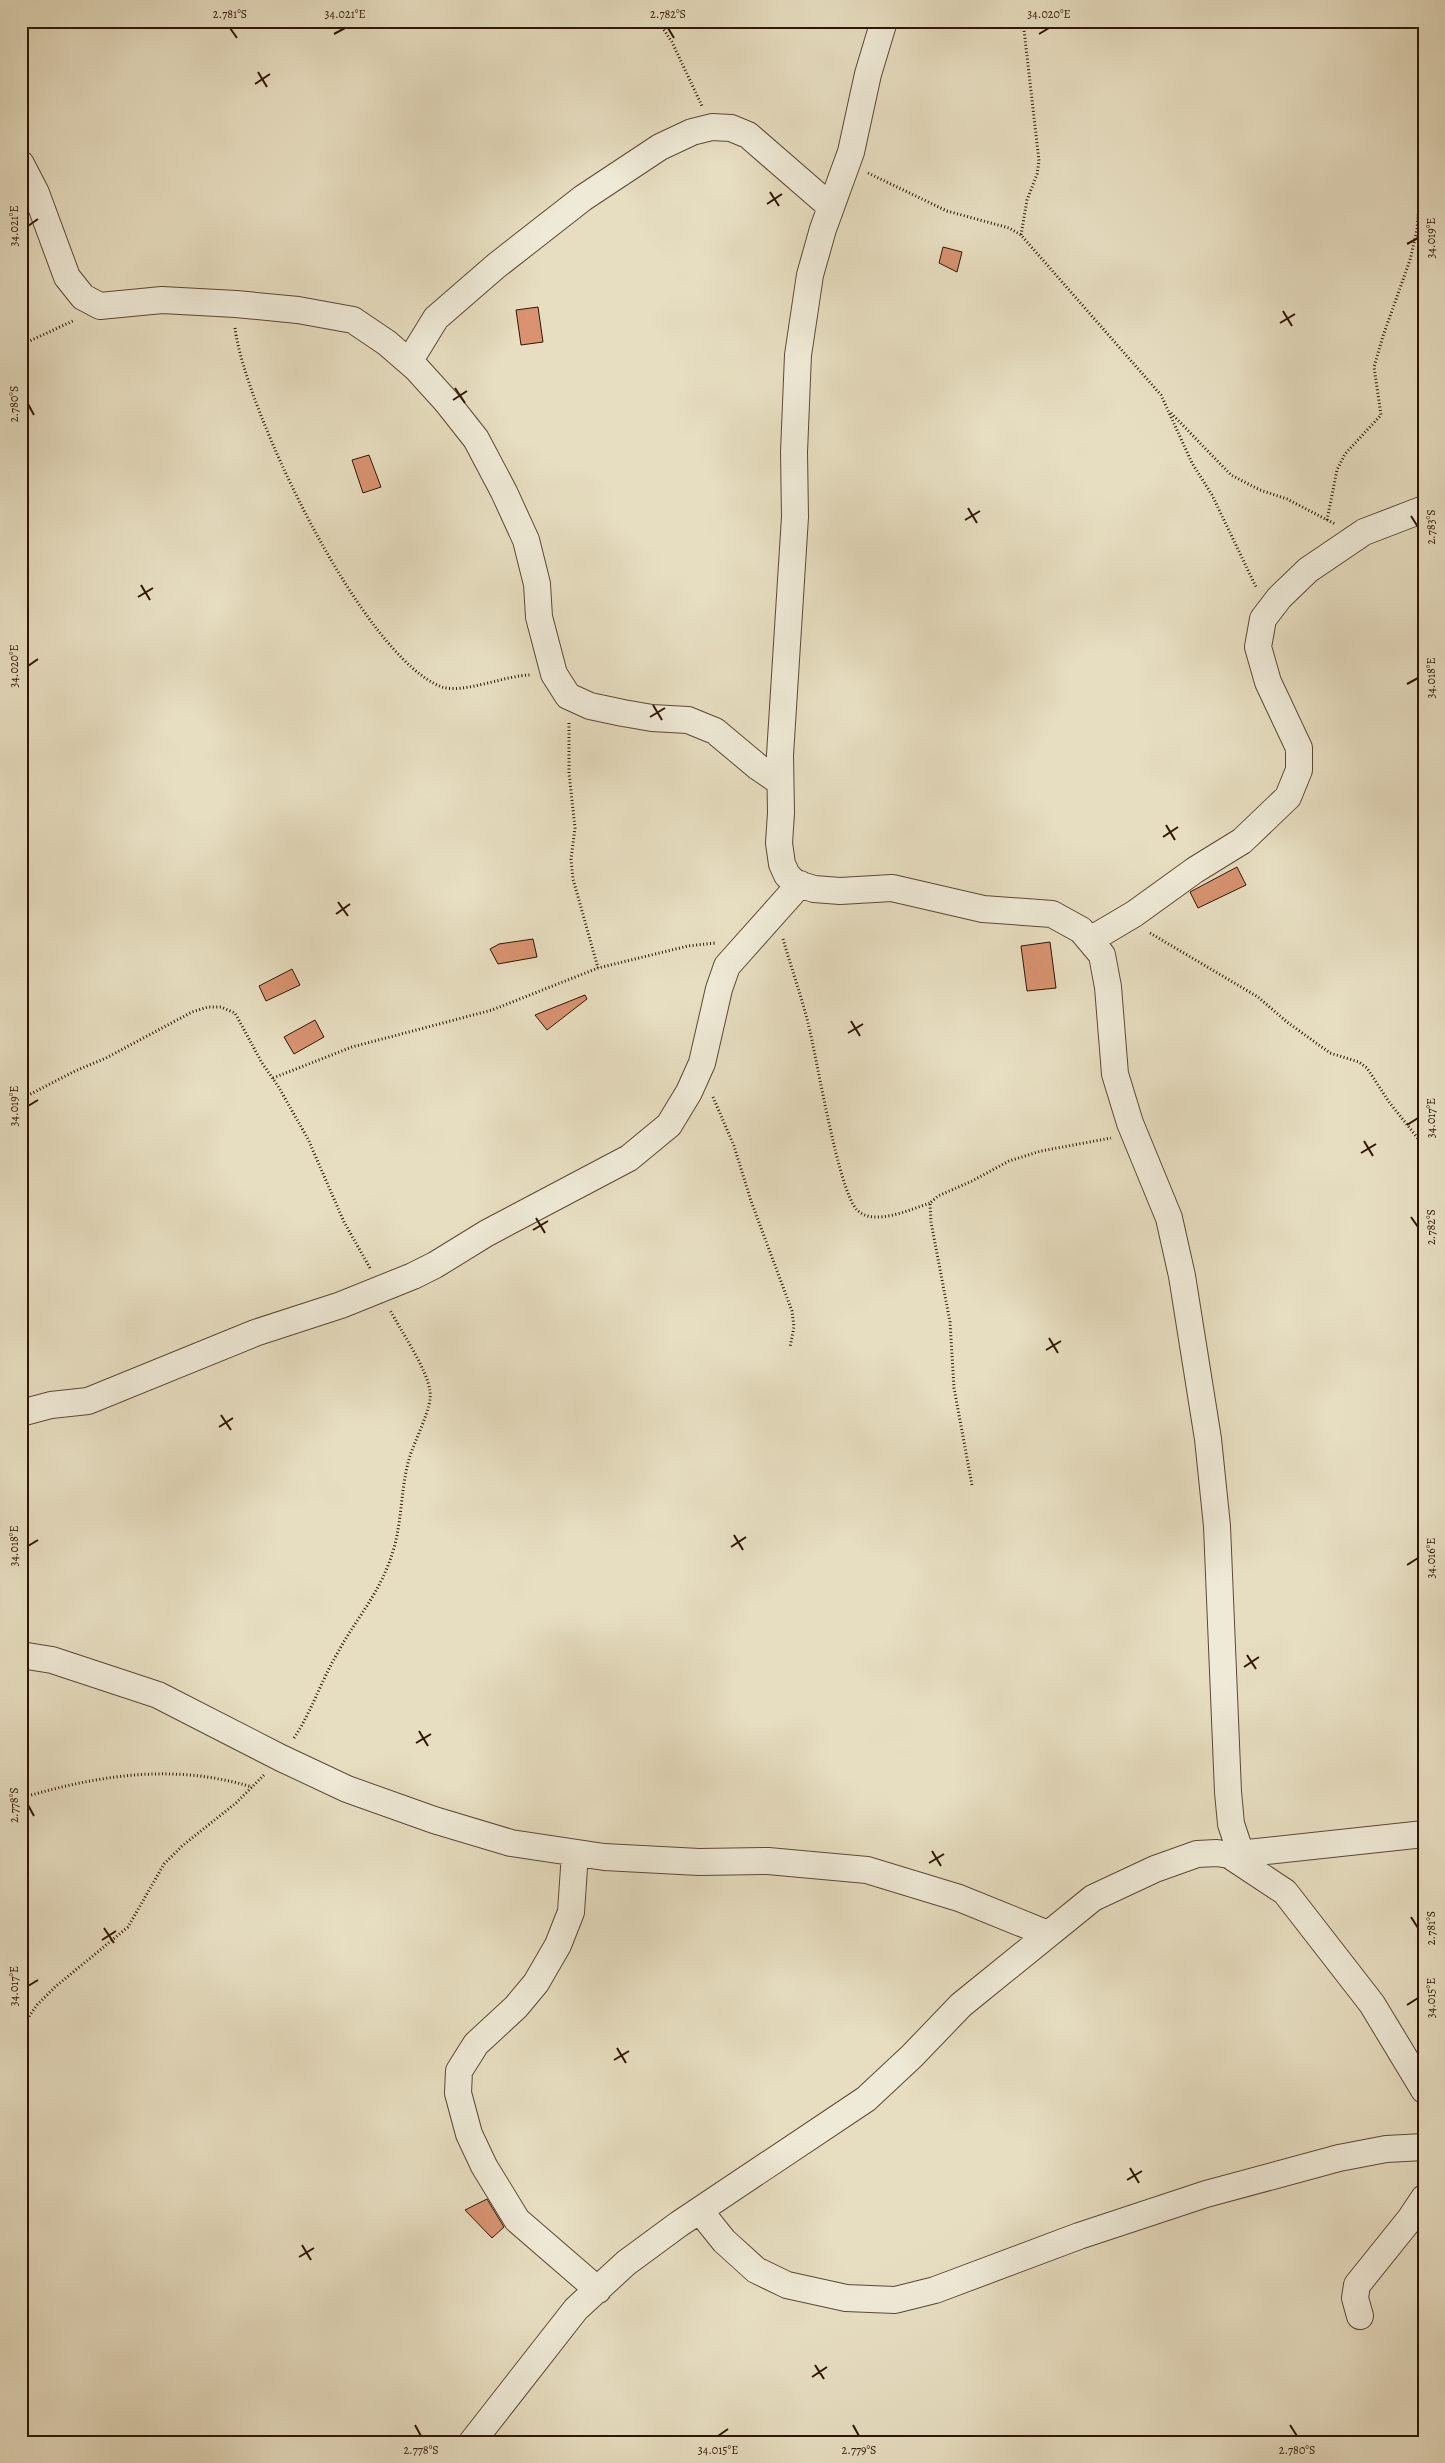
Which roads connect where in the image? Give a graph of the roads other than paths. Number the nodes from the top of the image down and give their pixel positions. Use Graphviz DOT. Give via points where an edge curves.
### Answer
graph roads {
  1 [pos="884,21"];
  2 [pos="21,164"];
  3 [pos="831,207"];
  4 [pos="409,362"];
  5 [pos="1424,509"];
  6 [pos="780,782"];
  7 [pos="800,884"];
  8 [pos="1090,940"];
  9 [pos="21,1413"];
  10 [pos="21,1654"];
  11 [pos="1424,1834"];
  12 [pos="575,1853"];
  13 [pos="1235,1854"];
  14 [pos="1048,1934"];
  15 [pos="1424,2090"];
  16 [pos="1424,2147"];
  17 [pos="1424,2198"];
  18 [pos="700,2211"];
  19 [pos="598,2290"];
  20 [pos="1360,2316"];
  21 [pos="472,2442"];
  1 -- 3 [label="street" via="847,164"];
  2 -- 4 [label="street" via="36,193 66,277 83,297 100,306 162,300 298,310 353,320"];
  3 -- 4 [label="street" via="748,135 731,128 712,127 692,132 660,147 583,198 503,260 436,318"];
  3 -- 6 [label="street" via="810,275 798,355 795,517"];
  4 -- 6 [label="street" via="476,439 512,508 529,549 537,584 539,617 560,684 568,696 590,706 697,723 715,731"];
  5 -- 8 [label="street" via="1359,536 1308,570 1263,618 1258,647 1268,682 1298,748 1299,770 1288,797 1242,841"];
  6 -- 7 [label="street" via="782,864 787,875"];
  7 -- 8 [label="street" via="814,889 840,891 892,888 983,909 1052,914 1081,930"];
  7 -- 9 [label="street" via="728,966 719,989 704,1055 689,1092 669,1125 629,1158 487,1233 435,1265 341,1305 255,1333 88,1401 51,1405"];
  8 -- 13 [label="street" via="1102,955 1108,987 1115,1074 1169,1218 1182,1276 1208,1439 1217,1526 1228,1792"];
  10 -- 12 [label="street" via="52,1660 158,1695 347,1789 511,1844"];
  11 -- 13 [label="street"];
  12 -- 14 [label="street" via="690,1861 768,1861 867,1870 959,1898"];
  12 -- 19 [label="street" via="571,1912 558,1945 536,1983 516,2007 476,2044 459,2071 458,2093 469,2134 517,2220"];
  13 -- 14 [label="street" via="1197,1854 1155,1869 1093,1898"];
  13 -- 15 [label="street" via="1285,1892 1372,2004"];
  14 -- 18 [label="street" via="961,2005 866,2099"];
  16 -- 18 [label="street" via="1386,2149 1339,2158 1206,2194 1079,2236 935,2290 895,2300 846,2298 787,2285 756,2270 724,2241"];
  17 -- 20 [label="street" via="1357,2284 1355,2298"];
  18 -- 19 [label="street" via="626,2263"];
  19 -- 21 [label="street" via="576,2310"];
}
